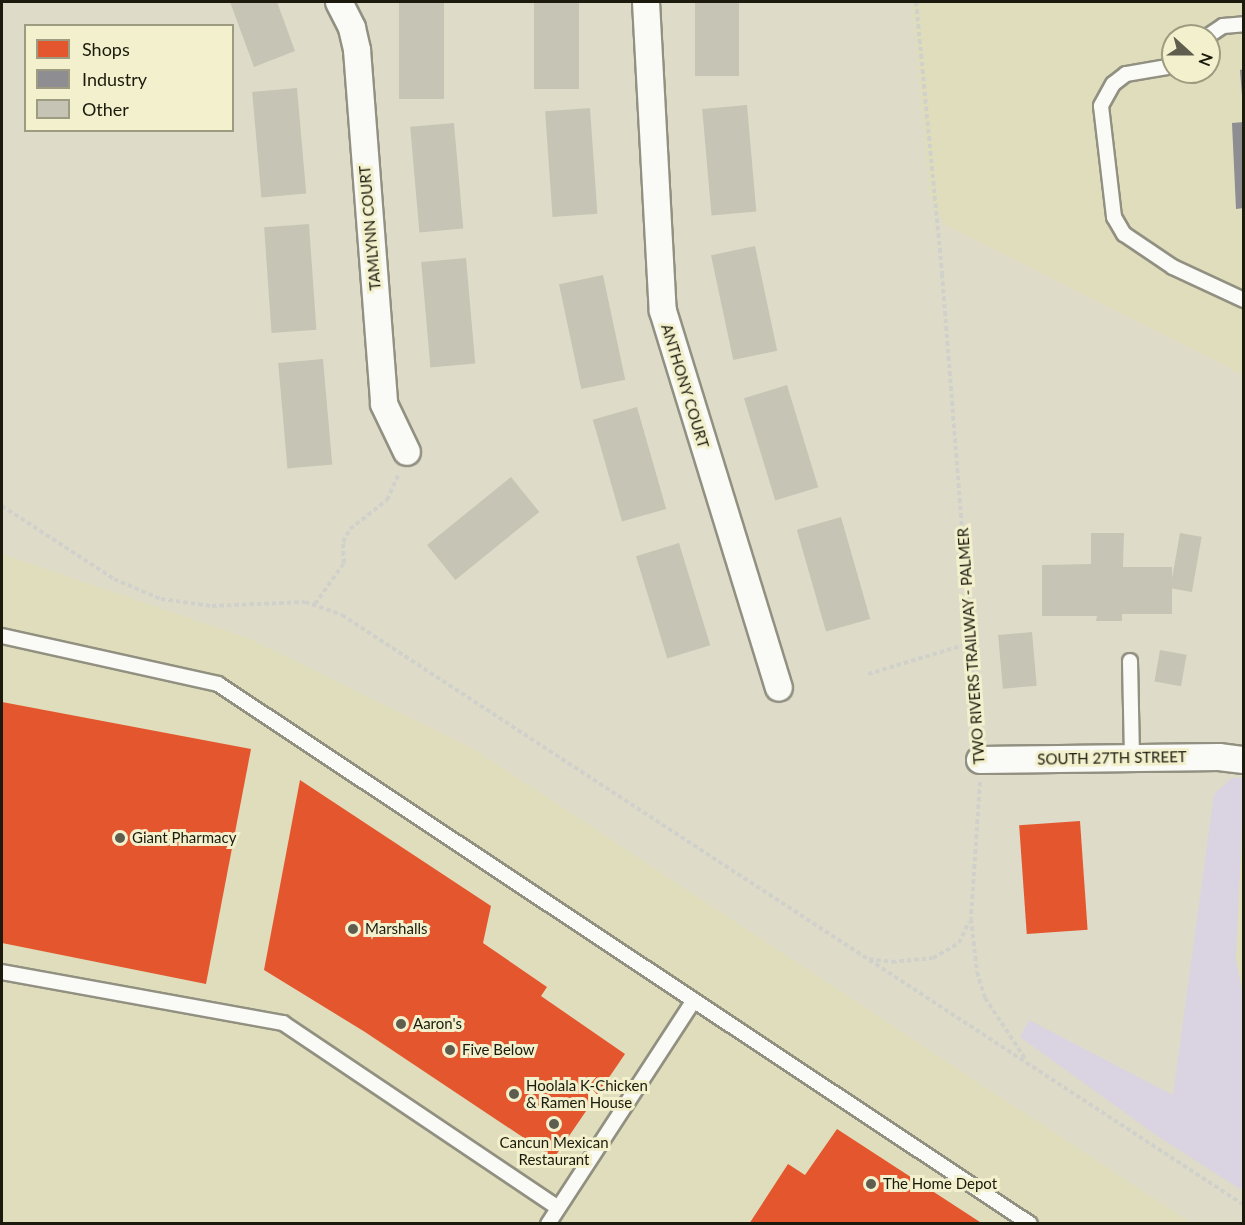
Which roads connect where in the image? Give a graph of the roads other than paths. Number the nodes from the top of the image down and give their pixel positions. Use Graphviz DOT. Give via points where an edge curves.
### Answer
graph roads {
  1 [pos="339,2"];
  2 [pos="646,2"];
  3 [pos="1244,24"];
  4 [pos="1221,27"];
  5 [pos="1161,68"];
  6 [pos="1244,300"];
  7 [pos="407,453"];
  8 [pos="2,636"];
  9 [pos="1130,661"];
  10 [pos="779,688"];
  11 [pos="1132,758"];
  12 [pos="980,760"];
  13 [pos="1244,760"];
  14 [pos="2,972"];
  15 [pos="692,1003"];
  16 [pos="558,1208"];
  17 [pos="548,1224"];
  18 [pos="1030,1224"];
  1 -- 7 [label="street, TAMLYNN COURT" via="352,28 357,50 384,404"];
  2 -- 10 [label="street, ANTHONY COURT" via="663,310"];
  3 -- 4 [label="lane"];
  5 -- 6 [label="lane" via="1126,74 1113,84 1101,106 1114,217 1124,234 1173,267"];
  8 -- 15 [label="lane" via="218,684"];
  9 -- 11 [label="lane"];
  11 -- 12 [label="street, SOUTH 27TH STREET"];
  11 -- 13 [label="street, SOUTH 27TH STREET"];
  14 -- 16 [label="lane" via="283,1023"];
  15 -- 16 [label="lane"];
  15 -- 18 [label="lane"];
  16 -- 17 [label="lane"];
}
